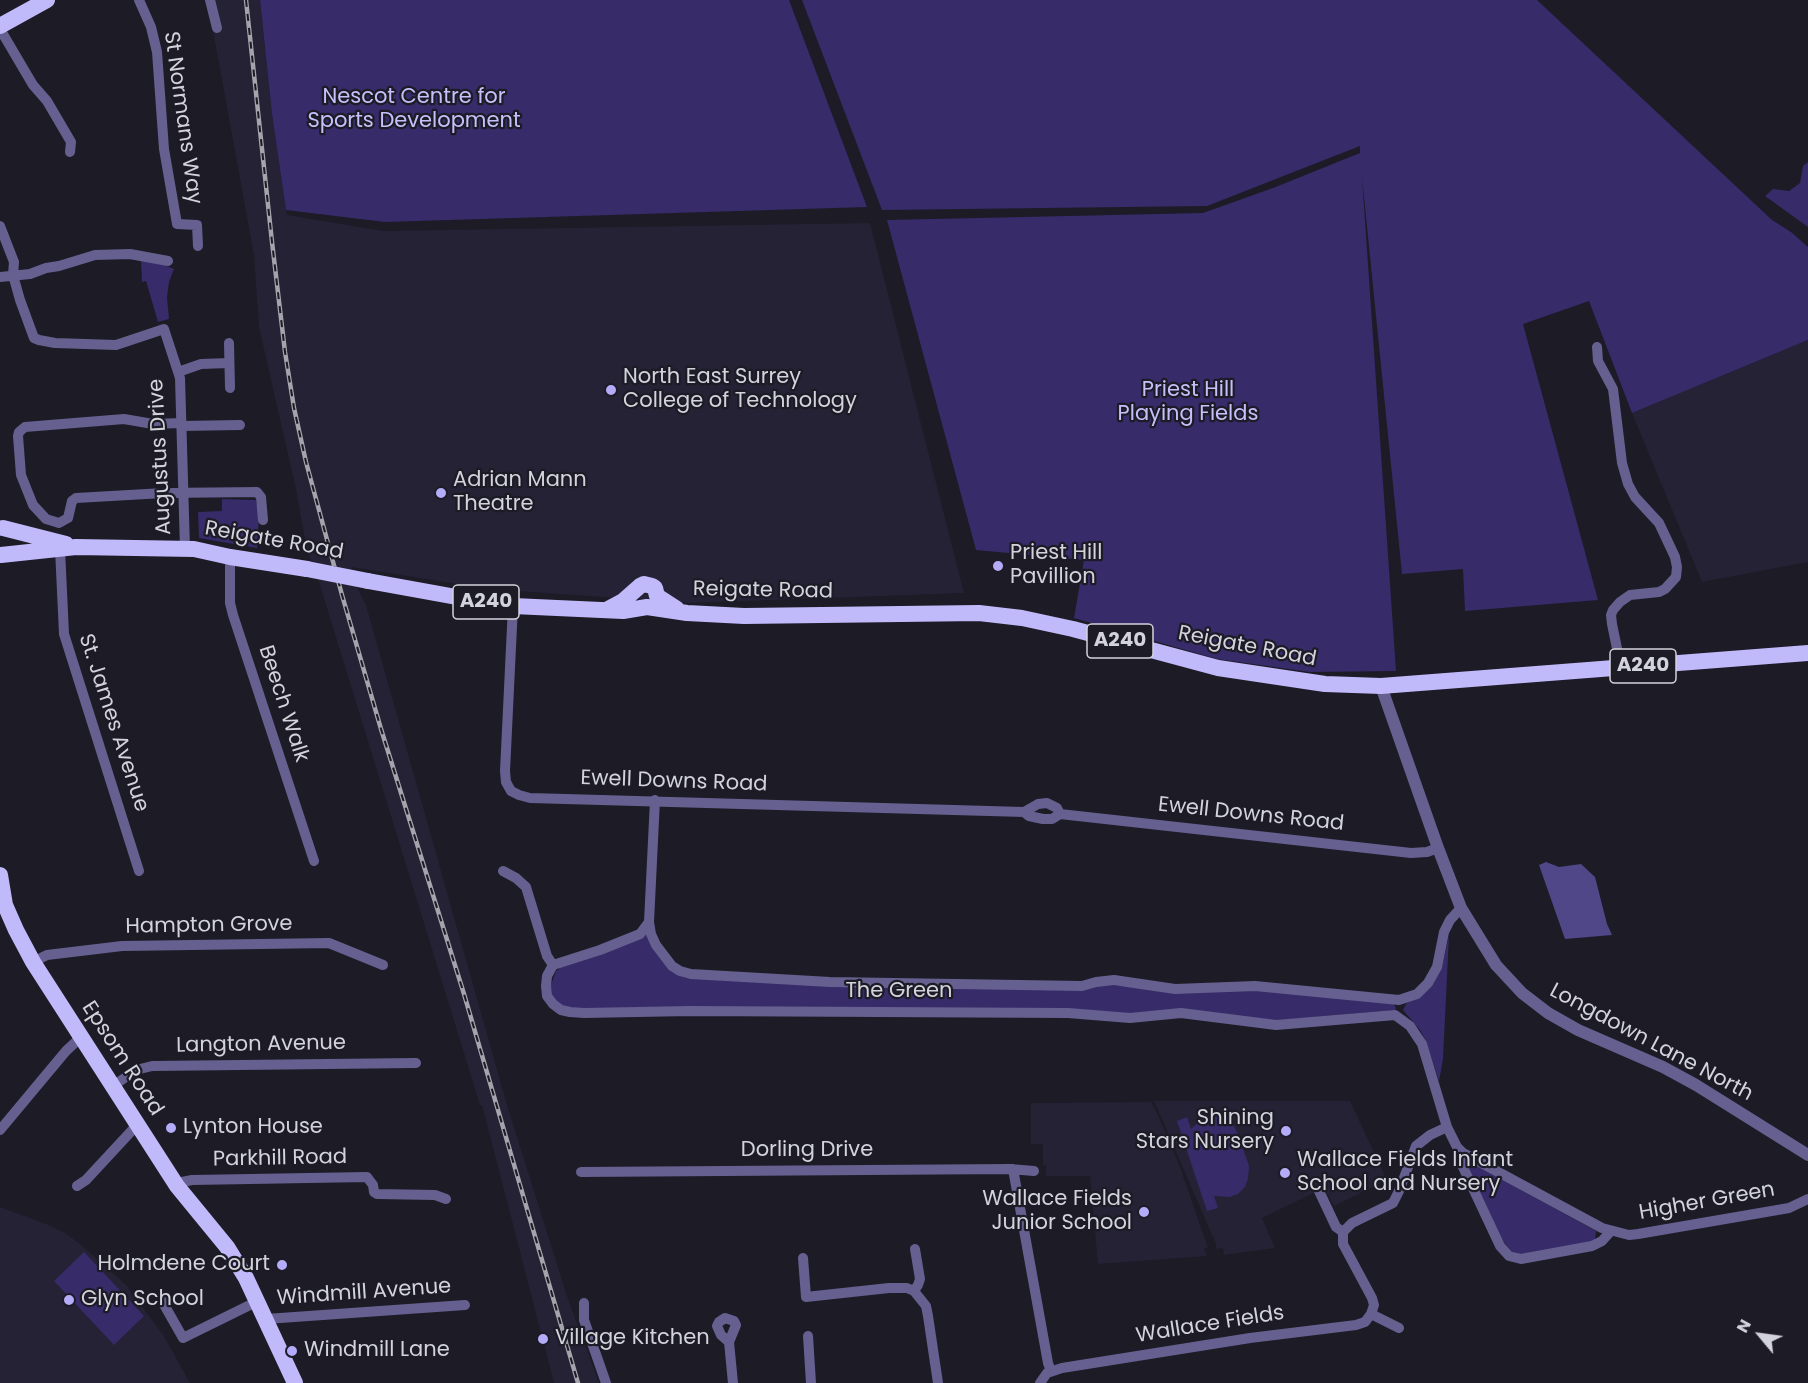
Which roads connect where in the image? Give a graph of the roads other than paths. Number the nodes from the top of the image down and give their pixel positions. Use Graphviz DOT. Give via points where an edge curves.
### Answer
graph roads {
  1 [pos="47,0"];
  2 [pos="139,0"];
  3 [pos="210,0"];
  4 [pos="0,27"];
  5 [pos="217,28"];
  6 [pos="70,152"];
  7 [pos="0,225"];
  8 [pos="198,246"];
  9 [pos="168,261"];
  10 [pos="13,275"];
  11 [pos="0,277"];
  12 [pos="229,343"];
  13 [pos="1597,347"];
  14 [pos="229,363"];
  15 [pos="178,372"];
  16 [pos="230,388"];
  17 [pos="181,425"];
  18 [pos="240,425"];
  19 [pos="183,494"];
  20 [pos="263,520"];
  21 [pos="1,525"];
  22 [pos="68,548"];
  23 [pos="185,549"];
  24 [pos="0,556"];
  25 [pos="230,557"];
  26 [pos="649,603"];
  27 [pos="513,606"];
  28 [pos="605,610"];
  29 [pos="1808,653"];
  30 [pos="1621,668"];
  31 [pos="1381,686"];
  32 [pos="656,800"];
  33 [pos="1024,812"];
  34 [pos="1060,814"];
  35 [pos="1438,848"];
  36 [pos="314,861"];
  37 [pos="140,871"];
  38 [pos="503,871"];
  39 [pos="0,875"];
  40 [pos="1461,908"];
  41 [pos="649,922"];
  42 [pos="33,962"];
  43 [pos="383,965"];
  44 [pos="553,965"];
  45 [pos="1404,999"];
  46 [pos="1395,1015"];
  47 [pos="81,1037"];
  48 [pos="416,1063"];
  49 [pos="113,1086"];
  50 [pos="137,1125"];
  51 [pos="1447,1127"];
  52 [pos="0,1130"];
  53 [pos="1463,1153"];
  54 [pos="1808,1155"];
  55 [pos="1013,1169"];
  56 [pos="1034,1171"];
  57 [pos="581,1172"];
  58 [pos="77,1186"];
  59 [pos="177,1186"];
  60 [pos="1319,1191"];
  61 [pos="446,1199"];
  62 [pos="1808,1199"];
  63 [pos="1611,1231"];
  64 [pos="1343,1232"];
  65 [pos="915,1249"];
  66 [pos="803,1258"];
  67 [pos="914,1292"];
  68 [pos="162,1301"];
  69 [pos="258,1301"];
  70 [pos="584,1303"];
  71 [pos="465,1305"];
  72 [pos="1371,1314"];
  73 [pos="266,1319"];
  74 [pos="1399,1328"];
  75 [pos="808,1336"];
  76 [pos="729,1342"];
  77 [pos="1051,1371"];
  78 [pos="295,1383"];
  79 [pos="606,1383"];
  80 [pos="733,1383"];
  81 [pos="811,1383"];
  82 [pos="938,1383"];
  83 [pos="1040,1383"];
  1 -- 4 [label="highway"];
  2 -- 8 [label="street, St Normans Way" via="154,39 159,68 164,149 177,224 197,225"];
  3 -- 5 [label="street"];
  4 -- 6 [label="street" via="71,142"];
  7 -- 10 [label="street" via="14,262"];
  9 -- 10 [label="street" via="130,254 95,255 30,274"];
  10 -- 11 [label="street"];
  10 -- 15 [label="street, Augustus Drive" via="34,338 66,344 116,345 164,329"];
  12 -- 14 [label="street"];
  13 -- 30 [label="street" via="1598,361 1613,389 1628,484 1659,523 1677,567 1676,578 1665,589 1630,595 1613,610"];
  14 -- 15 [label="street" via="201,364"];
  14 -- 16 [label="street"];
  15 -- 17 [label="street, Augustus Drive"];
  17 -- 18 [label="street"];
  17 -- 19 [label="street, Augustus Drive"];
  17 -- 19 [label="street" via="106,419 25,427 18,436 21,475 33,505 59,524 68,518 76,498"];
  19 -- 20 [label="street" via="257,492"];
  19 -- 23 [label="street, Augustus Drive"];
  21 -- 22 [label="highway, Reigate Road / A240"];
  21 -- 24 [label="highway" via="6,542"];
  22 -- 23 [label="highway, Reigate Road / A240"];
  22 -- 24 [label="highway, Reigate Road / A240"];
  22 -- 37 [label="street, St. James Avenue" via="64,633"];
  23 -- 25 [label="highway, Reigate Road / A240"];
  25 -- 27 [label="highway, Reigate Road / A240, bridge"];
  25 -- 36 [label="street, Beech Walk" via="233,615"];
  26 -- 28 [label="highway, Reigate Road / A240" via="623,611"];
  26 -- 28 [label="highway, Reigate Road / A240" via="640,605 635,591"];
  26 -- 31 [label="highway, Reigate Road / A240" via="681,611 774,616 979,613 1073,629 1218,668 1325,684"];
  27 -- 28 [label="highway, Reigate Road / A240"];
  27 -- 32 [label="street, Ewell Downs Road" via="506,771 511,791 530,798"];
  29 -- 30 [label="highway, Reigate Road / A240"];
  30 -- 31 [label="highway, Reigate Road / A240"];
  31 -- 35 [label="street, Longdown Lane North"];
  32 -- 33 [label="street, Ewell Downs Road"];
  32 -- 41 [label="street, The Green"];
  33 -- 34 [label="street, Ewell Downs Road" via="1043,819"];
  33 -- 34 [label="street, Ewell Downs Road" via="1047,803"];
  34 -- 35 [label="street, Ewell Downs Road" via="1411,853"];
  35 -- 40 [label="street, Longdown Lane North"];
  38 -- 44 [label="street" via="526,887"];
  39 -- 42 [label="highway, Epsom Road" via="5,905"];
  40 -- 45 [label="street" via="1444,932 1437,967 1428,983"];
  40 -- 54 [label="street, Longdown Lane North" via="1496,965 1548,1013 1696,1085"];
  41 -- 44 [label="street" via="640,934"];
  41 -- 45 [label="street, The Green" via="656,945 672,966 702,975 830,982 1082,986 1113,980 1175,989 1255,986"];
  42 -- 43 [label="street, Hampton Grove" via="47,955 122,946 328,943"];
  42 -- 47 [label="highway, Epsom Road"];
  44 -- 46 [label="street, The Green" via="547,976 548,996 561,1010 570,1012 1068,1013 1130,1018 1181,1014 1276,1025"];
  45 -- 46 [label="street"];
  46 -- 51 [label="street" via="1410,1026 1422,1044"];
  47 -- 49 [label="highway, Epsom Road"];
  47 -- 52 [label="street"];
  48 -- 49 [label="street, Langton Avenue" via="152,1066 136,1070"];
  49 -- 50 [label="highway, Epsom Road"];
  50 -- 58 [label="street"];
  50 -- 59 [label="highway, Epsom Road"];
  51 -- 53 [label="street, Higher Green"];
  51 -- 64 [label="street" via="1416,1146 1393,1203 1352,1223"];
  53 -- 63 [label="street, Higher Green"];
  53 -- 63 [label="street, Higher Green" via="1462,1165 1500,1246 1509,1256 1521,1259 1592,1246"];
  55 -- 56 [label="street, Dorling Drive"];
  55 -- 57 [label="street, Dorling Drive"];
  55 -- 77 [label="street"];
  59 -- 61 [label="street, Parkhill Road" via="192,1180 367,1177 377,1194 435,1195"];
  59 -- 69 [label="highway, Epsom Road" via="227,1247"];
  60 -- 64 [label="street" via="1336,1227"];
  62 -- 63 [label="street, Higher Green" via="1789,1208 1638,1234"];
  64 -- 72 [label="street" via="1343,1245 1372,1298"];
  65 -- 67 [label="street" via="920,1279"];
  66 -- 67 [label="street" via="806,1297 898,1287"];
  67 -- 82 [label="street" via="926,1306"];
  68 -- 69 [label="street" via="183,1338"];
  69 -- 73 [label="highway, Epsom Road"];
  70 -- 79 [label="street" via="584,1320"];
  71 -- 73 [label="street, Windmill Avenue"];
  72 -- 74 [label="street"];
  72 -- 77 [label="street, Wallace Fields" via="1365,1322 1356,1324"];
  73 -- 78 [label="highway, Epsom Road"];
  75 -- 81 [label="street"];
  76 -- 80 [label="street"];
  77 -- 83 [label="street"];
}
